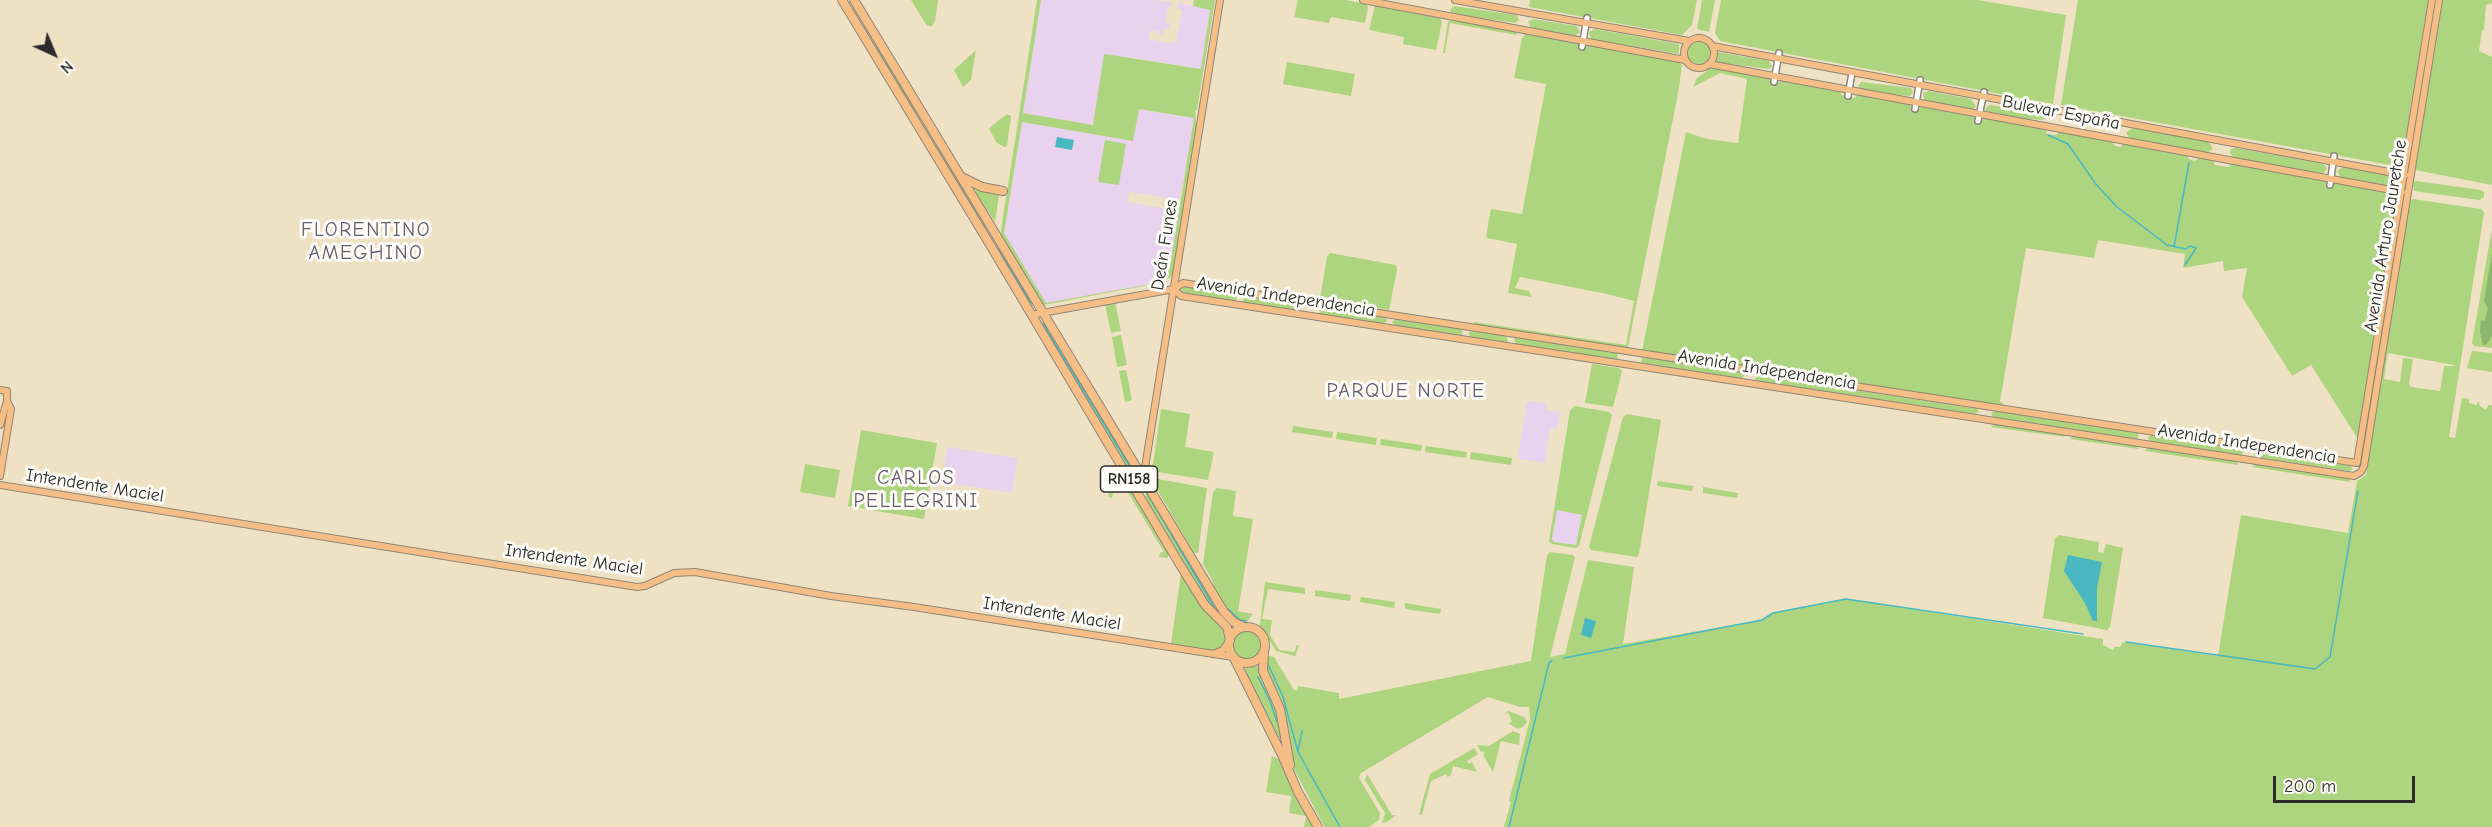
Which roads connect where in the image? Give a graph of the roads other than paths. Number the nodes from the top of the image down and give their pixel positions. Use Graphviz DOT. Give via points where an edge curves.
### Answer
graph roads {
  1 [pos="842,0"];
  2 [pos="854,0"];
  3 [pos="1220,0"];
  4 [pos="1363,0"];
  5 [pos="1455,0"];
  6 [pos="2432,0"];
  7 [pos="2439,0"];
  8 [pos="1586,21"];
  9 [pos="1689,41"];
  10 [pos="1582,44"];
  11 [pos="1712,46"];
  12 [pos="1779,57"];
  13 [pos="1685,60"];
  14 [pos="1709,64"];
  15 [pos="1852,74"];
  16 [pos="1775,79"];
  17 [pos="1919,83"];
  18 [pos="1849,93"];
  19 [pos="1983,95"];
  20 [pos="1915,105"];
  21 [pos="1979,113"];
  22 [pos="1978,121"];
  23 [pos="2334,159"];
  24 [pos="2403,174"];
  25 [pos="961,176"];
  26 [pos="2411,176"];
  27 [pos="2330,182"];
  28 [pos="1003,191"];
  29 [pos="2400,191"];
  30 [pos="2409,193"];
  31 [pos="1174,289"];
  32 [pos="1042,311"];
  33 [pos="1031,315"];
  34 [pos="1624,351"];
  35 [pos="1637,353"];
  36 [pos="1622,364"];
  37 [pos="1635,365"];
  38 [pos="3,391"];
  39 [pos="7,400"];
  40 [pos="1986,407"];
  41 [pos="1984,419"];
  42 [pos="0,425"];
  43 [pos="2247,447"];
  44 [pos="2245,459"];
  45 [pos="2357,463"];
  46 [pos="2358,475"];
  47 [pos="0,476"];
  48 [pos="1143,478"];
  49 [pos="0,486"];
  50 [pos="1138,494"];
  51 [pos="1244,627"];
  52 [pos="1229,640"];
  53 [pos="1264,653"];
  54 [pos="1213,654"];
  55 [pos="1234,658"];
  56 [pos="1286,740"];
  57 [pos="1276,743"];
  58 [pos="1318,827"];
  59 [pos="1323,827"];
  1 -- 33 [label="highway, RN158"];
  2 -- 25 [label="highway, RN158"];
  3 -- 31 [label="main road, Deán Funes"];
  4 -- 10 [label="main road"];
  5 -- 8 [label="main road"];
  6 -- 24 [label="main road, Avenida Arturo Jauretche"];
  7 -- 26 [label="main road, Avenida Arturo Jauretche"];
  8 -- 9 [label="main road"];
  8 -- 10 [label="street"];
  9 -- 11 [label="main road" via="1702,38"];
  9 -- 13 [label="main road" via="1684,49"];
  10 -- 13 [label="main road"];
  11 -- 12 [label="main road, Bulevar España"];
  11 -- 14 [label="main road"];
  12 -- 15 [label="main road, Bulevar España"];
  12 -- 16 [label="street"];
  13 -- 14 [label="main road" via="1696,68"];
  14 -- 16 [label="main road, Bulevar España"];
  15 -- 17 [label="main road, Bulevar España"];
  15 -- 18 [label="street"];
  16 -- 18 [label="main road, Bulevar España"];
  17 -- 19 [label="main road, Bulevar España"];
  17 -- 20 [label="street"];
  18 -- 20 [label="main road, Bulevar España"];
  19 -- 21 [label="street"];
  19 -- 23 [label="main road, Bulevar España"];
  20 -- 21 [label="main road, Bulevar España"];
  21 -- 22 [label="street"];
  21 -- 27 [label="main road, Bulevar España"];
  23 -- 24 [label="main road, Bulevar España"];
  23 -- 27 [label="street"];
  24 -- 26 [label="main road, Bulevar España"];
  24 -- 29 [label="main road, Avenida Arturo Jauretche"];
  25 -- 28 [label="highway" via="982,187"];
  25 -- 32 [label="highway, RN158"];
  26 -- 30 [label="main road, Avenida Arturo Jauretche"];
  27 -- 29 [label="main road, Bulevar España"];
  29 -- 30 [label="main road, Bulevar España"];
  29 -- 45 [label="main road, Avenida Arturo Jauretche"];
  30 -- 46 [label="main road, Avenida Arturo Jauretche" via="2364,466"];
  31 -- 32 [label="main road, Avenida Independencia"];
  31 -- 34 [label="main road, Avenida Independencia" via="1183,283"];
  31 -- 36 [label="main road, Avenida Independencia" via="1181,296"];
  31 -- 48 [label="main road, Deán Funes"];
  32 -- 33 [label="main road, Avenida Independencia"];
  32 -- 48 [label="highway, RN158"];
  33 -- 50 [label="highway, RN158"];
  34 -- 35 [label="main road, Avenida Independencia"];
  34 -- 36 [label="main road"];
  35 -- 37 [label="main road" via="1639,360"];
  35 -- 40 [label="main road, Avenida Independencia"];
  36 -- 37 [label="main road, Avenida Independencia"];
  37 -- 41 [label="main road, Avenida Independencia"];
  38 -- 39 [label="main road"];
  39 -- 42 [label="main road"];
  39 -- 47 [label="main road" via="11,410"];
  40 -- 41 [label="main road"];
  40 -- 43 [label="main road, Avenida Independencia"];
  41 -- 44 [label="main road, Avenida Independencia"];
  43 -- 44 [label="main road"];
  43 -- 45 [label="main road, Avenida Independencia"];
  44 -- 46 [label="main road, Avenida Independencia"];
  48 -- 50 [label="main road, Deán Funes"];
  48 -- 51 [label="highway, RN158" via="1224,612"];
  49 -- 54 [label="main road, Intendente Maciel" via="637,587 674,573 695,572"];
  50 -- 52 [label="highway, RN158" via="1205,605 1227,627"];
  51 -- 52 [label="highway"];
  51 -- 53 [label="highway, RN158" via="1261,634"];
  52 -- 54 [label="main road" via="1223,650"];
  52 -- 55 [label="highway, RN158"];
  53 -- 55 [label="highway" via="1249,663"];
  53 -- 56 [label="highway, RN158" via="1263,671 1280,709"];
  54 -- 55 [label="main road, Intendente Maciel"];
  55 -- 57 [label="highway, RN158"];
  56 -- 57 [label="highway"];
  56 -- 59 [label="highway, RN158" via="1294,774"];
  57 -- 58 [label="highway, RN158"];
}
